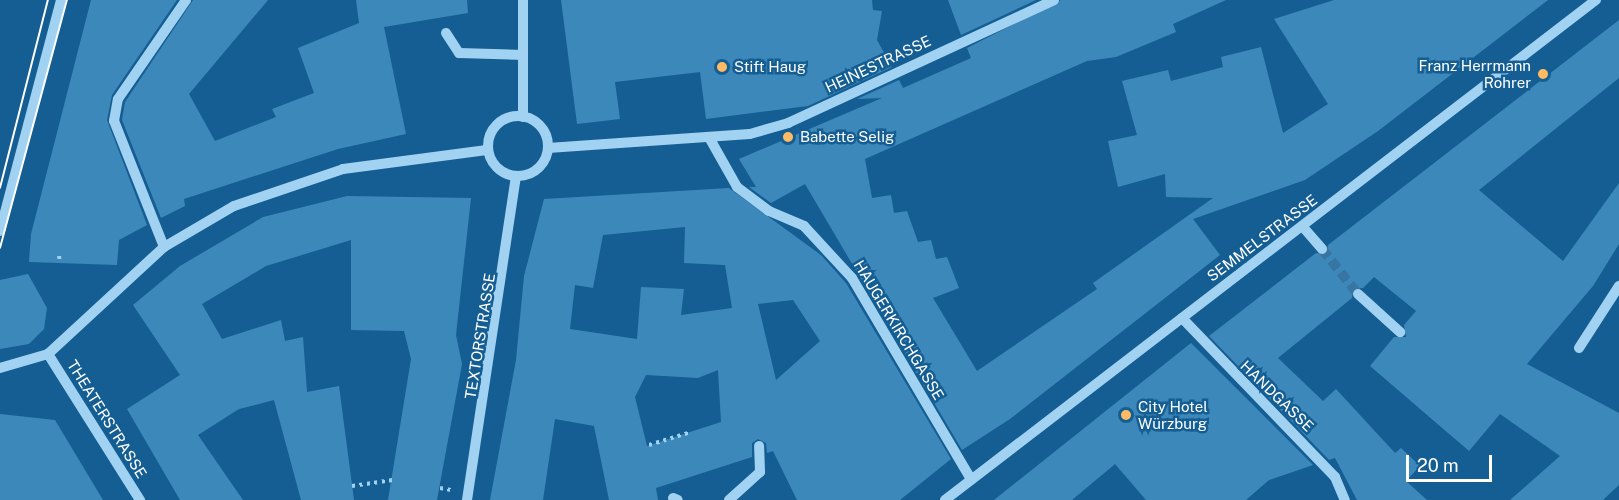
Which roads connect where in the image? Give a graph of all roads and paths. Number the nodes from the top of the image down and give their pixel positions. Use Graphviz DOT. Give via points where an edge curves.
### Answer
graph roads {
  1 [pos="61,0"];
  2 [pos="186,0"];
  3 [pos="523,0"];
  4 [pos="1054,0"];
  5 [pos="1596,0"];
  6 [pos="446,33"];
  7 [pos="523,55"];
  8 [pos="524,117"];
  9 [pos="710,139"];
  10 [pos="548,148"];
  11 [pos="487,150"];
  12 [pos="516,177"];
  13 [pos="1303,227"];
  14 [pos="0,231"];
  15 [pos="164,247"];
  16 [pos="1322,249"];
  17 [pos="59,256"];
  18 [pos="60,263"];
  19 [pos="1619,286"];
  20 [pos="1358,294"];
  21 [pos="1182,318"];
  22 [pos="1400,332"];
  23 [pos="1579,348"];
  24 [pos="48,354"];
  25 [pos="5,359"];
  26 [pos="0,368"];
  27 [pos="688,433"];
  28 [pos="649,445"];
  29 [pos="759,446"];
  30 [pos="971,479"];
  31 [pos="393,480"];
  32 [pos="352,486"];
  33 [pos="140,500"];
  34 [pos="468,500"];
  35 [pos="729,500"];
  36 [pos="945,500"];
  37 [pos="1345,500"];
  1 -- 14 [label="street"];
  2 -- 15 [label="street" via="118,99 114,121"];
  3 -- 7 [label="street"];
  4 -- 9 [label="street, HEINESTRASSE" via="788,123"];
  5 -- 13 [label="street, SEMMELSTRASSE"];
  6 -- 7 [label="street" via="459,53"];
  7 -- 8 [label="street"];
  8 -- 10 [label="street" via="544,131"];
  8 -- 11 [label="street" via="497,124"];
  9 -- 10 [label="street, HEINESTRASSE"];
  9 -- 30 [label="street, HAUGERKIRCHGASSE" via="737,187 769,211 804,226 852,278"];
  10 -- 12 [label="street" via="535,172"];
  11 -- 12 [label="street" via="497,169"];
  11 -- 15 [label="street" via="315,175 234,206"];
  12 -- 34 [label="street, TEXTORSTRASSE"];
  13 -- 16 [label="street"];
  13 -- 21 [label="street, SEMMELSTRASSE"];
  15 -- 24 [label="street"];
  17 -- 18 [label="path"];
  19 -- 23 [label="street"];
  20 -- 22 [label="street"];
  21 -- 30 [label="street, SEMMELSTRASSE"];
  21 -- 37 [label="street, HANDGASSE" via="1335,477"];
  24 -- 25 [label="street"];
  24 -- 33 [label="street, THEATERSTRASSE"];
  25 -- 26 [label="street"];
  27 -- 28 [label="path"];
  29 -- 35 [label="street" via="760,472"];
  30 -- 36 [label="street, SEMMELSTRASSE"];
  31 -- 32 [label="path"];
}
